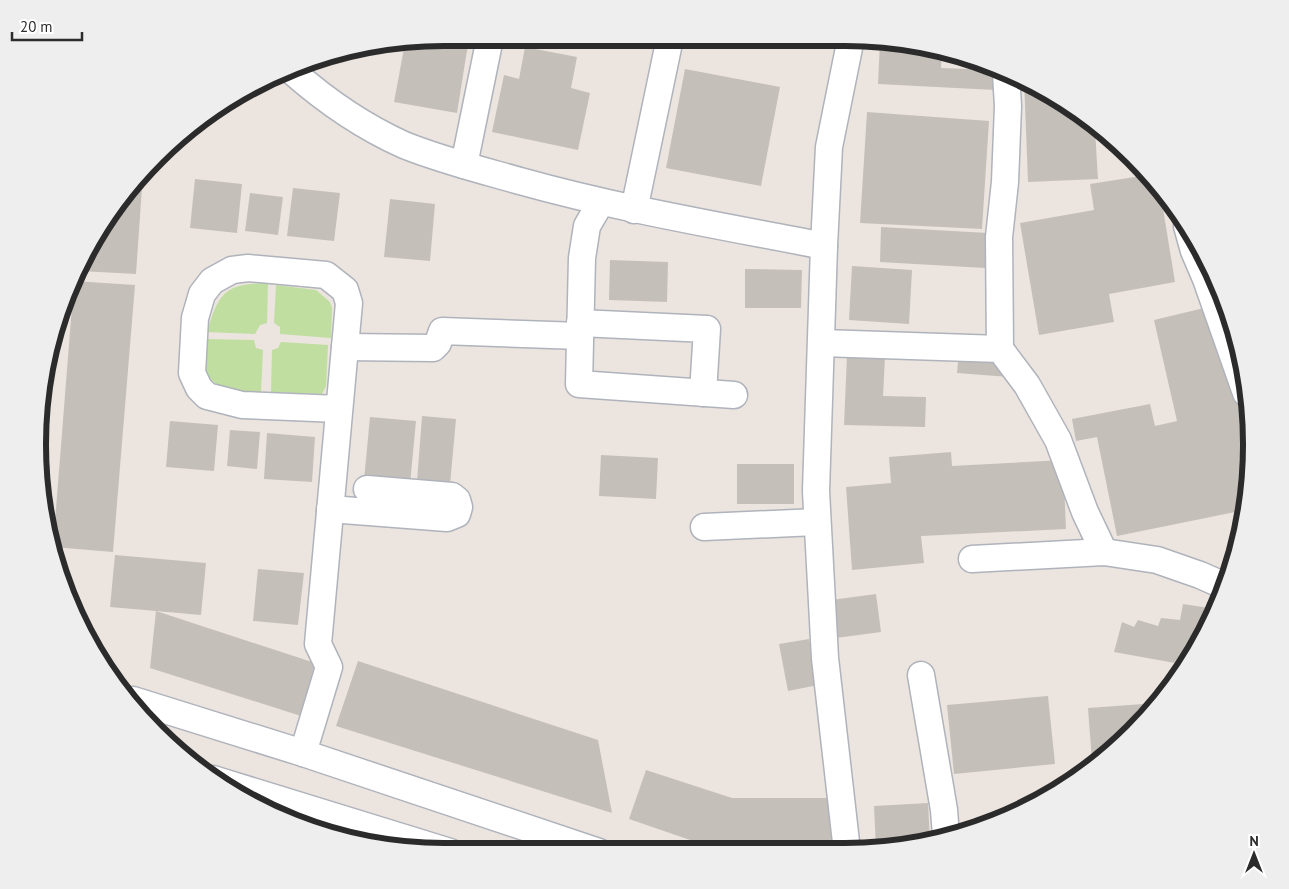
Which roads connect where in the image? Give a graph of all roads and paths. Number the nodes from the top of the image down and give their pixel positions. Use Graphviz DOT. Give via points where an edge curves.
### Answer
graph roads {
  1 [pos="488,46"];
  2 [pos="668,46"];
  3 [pos="849,46"];
  4 [pos="300,73"];
  5 [pos="1006,81"];
  6 [pos="464,165"];
  7 [pos="601,202"];
  8 [pos="634,210"];
  9 [pos="824,246"];
  10 [pos="1199,263"];
  11 [pos="580,330"];
  12 [pos="822,343"];
  13 [pos="345,347"];
  14 [pos="1000,349"];
  15 [pos="1231,351"];
  16 [pos="703,393"];
  17 [pos="734,395"];
  18 [pos="339,409"];
  19 [pos="367,489"];
  20 [pos="330,509"];
  21 [pos="816,522"];
  22 [pos="704,527"];
  23 [pos="1104,552"];
  24 [pos="972,559"];
  25 [pos="1218,583"];
  26 [pos="921,674"];
  27 [pos="142,703"];
  28 [pos="302,753"];
  29 [pos="244,789"];
  30 [pos="946,830"];
  31 [pos="417,842"];
  32 [pos="572,843"];
  33 [pos="846,843"];
  1 -- 6 [label="street"];
  2 -- 8 [label="street"];
  3 -- 9 [label="street" via="829,146"];
  4 -- 6 [label="street" via="360,122 404,145"];
  5 -- 14 [label="street" via="1005,182 999,237"];
  6 -- 7 [label="street"];
  7 -- 8 [label="street"];
  7 -- 11 [label="street" via="587,226 582,258"];
  8 -- 9 [label="street"];
  9 -- 12 [label="street"];
  10 -- 15 [label="street"];
  11 -- 13 [label="street" via="442,331 433,348"];
  11 -- 16 [label="street" via="579,384"];
  11 -- 16 [label="street" via="707,329"];
  12 -- 14 [label="street"];
  12 -- 21 [label="street"];
  13 -- 18 [label="street"];
  13 -- 18 [label="street" via="349,303 345,290 326,275 248,268 232,270 212,281 202,294 195,318 192,373 207,396 242,405"];
  14 -- 23 [label="street" via="1026,385 1058,440"];
  16 -- 17 [label="street"];
  18 -- 20 [label="street"];
  19 -- 20 [label="street" via="452,496 458,500 459,507 456,514 447,518"];
  20 -- 28 [label="street" via="318,644 329,667"];
  21 -- 22 [label="street"];
  21 -- 33 [label="street" via="825,658"];
  23 -- 24 [label="street"];
  23 -- 25 [label="street" via="1157,560"];
  26 -- 30 [label="street"];
  27 -- 28 [label="street"];
  28 -- 32 [label="street"];
  29 -- 31 [label="street"];
}
